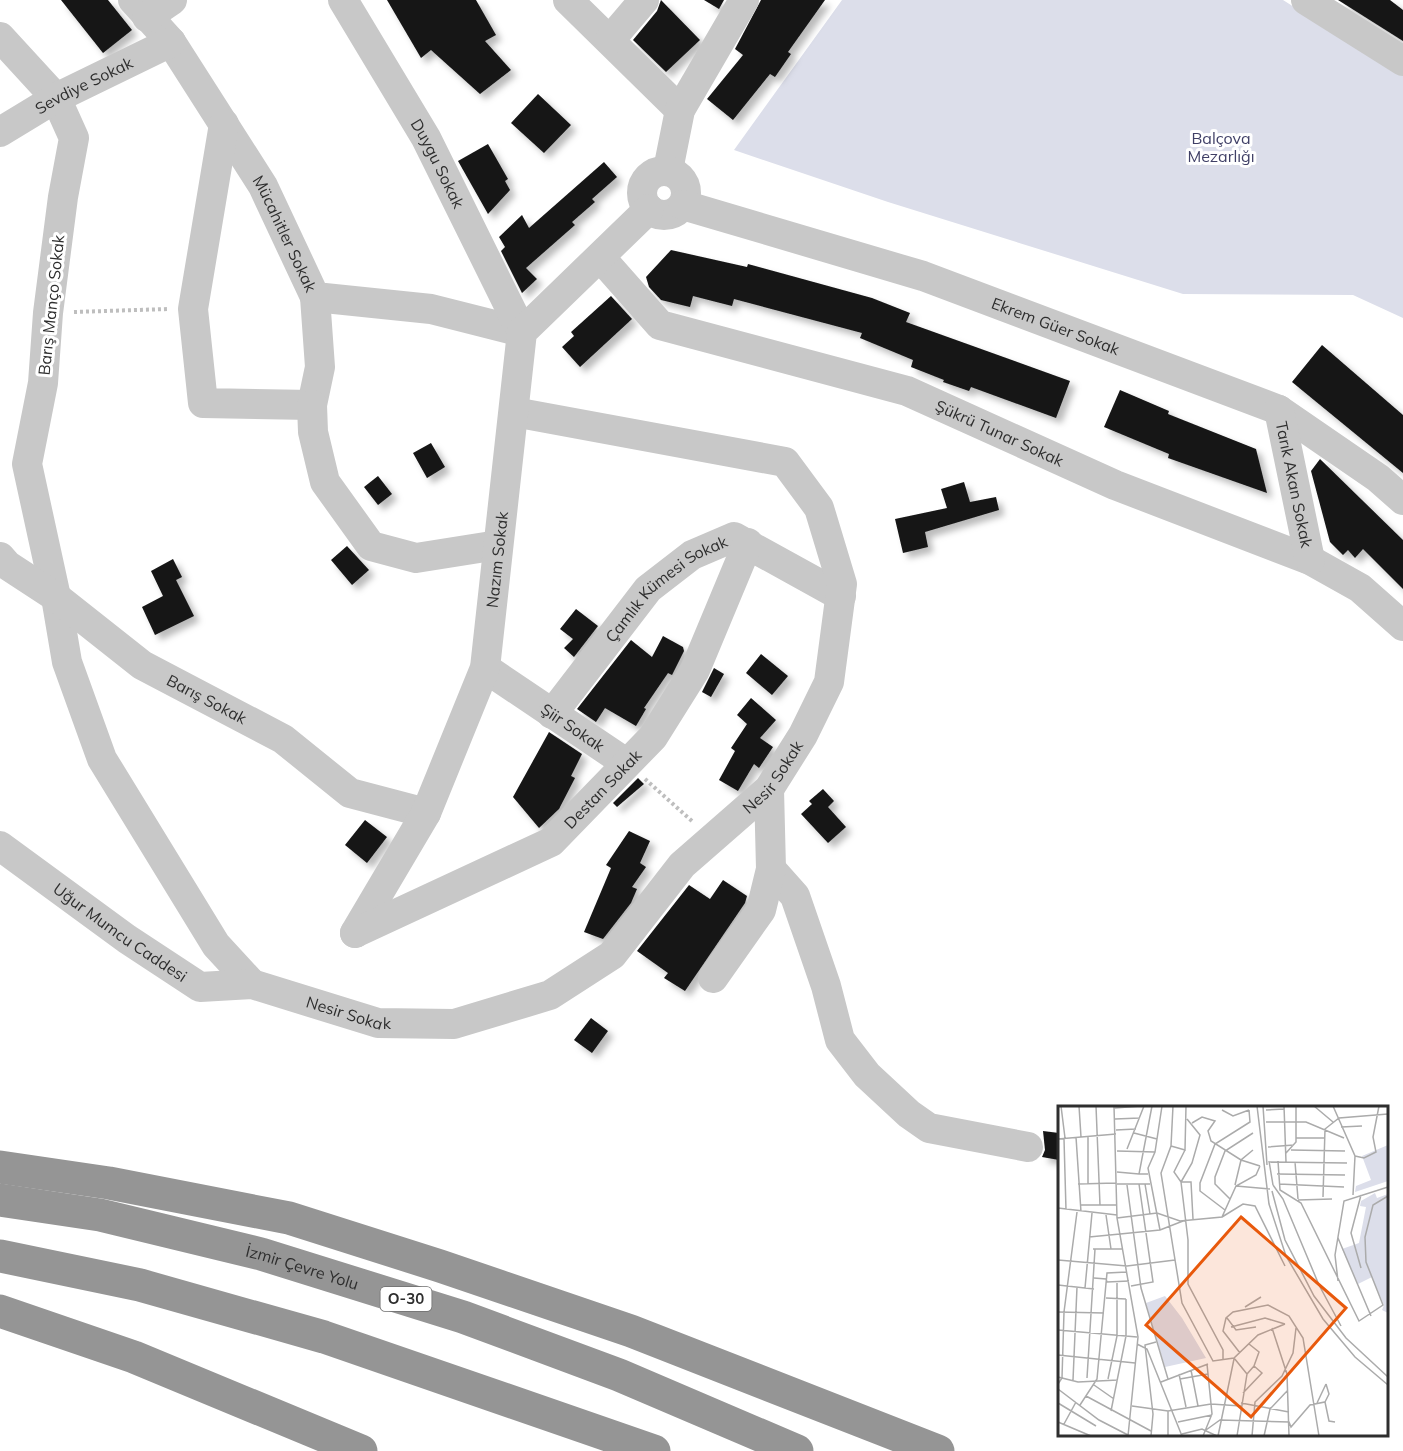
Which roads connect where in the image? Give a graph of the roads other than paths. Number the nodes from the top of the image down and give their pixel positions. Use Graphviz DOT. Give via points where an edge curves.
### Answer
graph roads {
  1 [pos="172,0"];
  2 [pos="343,0"];
  3 [pos="568,0"];
  4 [pos="644,0"];
  5 [pos="744,0"];
  6 [pos="1306,0"];
  7 [pos="140,9"];
  8 [pos="0,37"];
  9 [pos="610,40"];
  10 [pos="171,42"];
  11 [pos="1403,61"];
  12 [pos="56,98"];
  13 [pos="680,110"];
  14 [pos="224,124"];
  15 [pos="0,132"];
  16 [pos="668,171"];
  17 [pos="683,205"];
  18 [pos="649,209"];
  19 [pos="600,257"];
  20 [pos="315,297"];
  21 [pos="522,332"];
  22 [pos="312,405"];
  23 [pos="1279,410"];
  24 [pos="514,412"];
  25 [pos="1403,500"];
  26 [pos="748,543"];
  27 [pos="498,545"];
  28 [pos="0,557"];
  29 [pos="1310,560"];
  30 [pos="841,596"];
  31 [pos="56,597"];
  32 [pos="1403,626"];
  33 [pos="485,668"];
  34 [pos="552,714"];
  35 [pos="626,763"];
  36 [pos="769,789"];
  37 [pos="426,813"];
  38 [pos="0,846"];
  39 [pos="771,869"];
  40 [pos="355,933"];
  41 [pos="713,978"];
  42 [pos="252,984"];
  43 [pos="1028,1147"];
  44 [pos="0,1167"];
  45 [pos="0,1200"];
  46 [pos="0,1256"];
  47 [pos="0,1311"];
  48 [pos="361,1451"];
  49 [pos="654,1451"];
  50 [pos="797,1451"];
  51 [pos="938,1451"];
  1 -- 7 [label="street"];
  2 -- 21 [label="street, Duygu Sokak" via="426,138"];
  3 -- 9 [label="street"];
  4 -- 9 [label="street"];
  5 -- 13 [label="street"];
  6 -- 11 [label="street"];
  7 -- 10 [label="street, Mücahitler Sokak"];
  8 -- 12 [label="street, Barış Manço Sokak"];
  9 -- 13 [label="street"];
  10 -- 12 [label="street, Sevdiye Sokak"];
  10 -- 14 [label="street, Mücahitler Sokak"];
  12 -- 15 [label="street, Sevdiye Sokak"];
  12 -- 31 [label="street, Barış Manço Sokak" via="74,138 48,313 43,383 27,464"];
  13 -- 16 [label="street"];
  14 -- 20 [label="street, Mücahitler Sokak" via="263,186"];
  14 -- 22 [label="street" via="193,309 203,403"];
  16 -- 17 [label="street" via="684,183"];
  16 -- 18 [label="street" via="654,172 644,182 642,196"];
  17 -- 18 [label="street" via="663,215"];
  17 -- 23 [label="street, Ekrem Güer Sokak" via="923,276"];
  18 -- 19 [label="street"];
  19 -- 21 [label="street"];
  19 -- 29 [label="street, Şükrü Tunar Sokak" via="660,325 907,391 1115,485"];
  20 -- 21 [label="street, Mücahitler Sokak" via="431,309"];
  20 -- 22 [label="street" via="320,367"];
  21 -- 24 [label="street, Nazım Sokak"];
  22 -- 27 [label="street" via="313,432 325,482 371,546 416,558"];
  23 -- 25 [label="street, Ekrem Güer Sokak" via="1378,478"];
  23 -- 29 [label="street, Tarık Akan Sokak"];
  24 -- 27 [label="street, Nazım Sokak"];
  24 -- 30 [label="street, Nesir Sokak" via="785,462 819,508 842,584"];
  26 -- 30 [label="street, Çamlık Kümesi Sokak"];
  26 -- 34 [label="street, Çamlık Kümesi Sokak" via="734,537 692,555 648,589"];
  26 -- 35 [label="street, Destan Sokak" via="695,670 653,737"];
  27 -- 33 [label="street, Nazım Sokak"];
  28 -- 31 [label="street, Barış Sokak"];
  29 -- 32 [label="street, Şükrü Tunar Sokak" via="1360,588"];
  30 -- 36 [label="street, Nesir Sokak" via="829,682 803,735"];
  31 -- 37 [label="street, Barış Sokak" via="142,665 283,739 350,794"];
  31 -- 42 [label="street, Barış Manço Sokak" via="68,662 102,759 216,945"];
  33 -- 34 [label="street, Şiir Sokak"];
  33 -- 37 [label="street, Nazım Sokak"];
  34 -- 35 [label="street, Şiir Sokak"];
  35 -- 40 [label="street, Destan Sokak" via="551,842"];
  36 -- 39 [label="street"];
  36 -- 42 [label="street, Nesir Sokak" via="682,865 612,955 550,996 454,1024 378,1023"];
  37 -- 40 [label="street, Nazım Sokak"];
  38 -- 42 [label="street, Uğur Mumcu Caddesi" via="200,987"];
  39 -- 41 [label="street" via="761,910"];
  39 -- 43 [label="street" via="795,896 840,1040 867,1075 929,1128"];
  44 -- 51 [label="highway" via="109,1183 289,1218 631,1331"];
  45 -- 50 [label="highway, İzmir Çevre Yolu / O-30" via="100,1215 261,1254 451,1313 619,1375"];
  46 -- 49 [label="highway" via="140,1285 324,1337"];
  47 -- 48 [label="highway" via="134,1357"];
}
